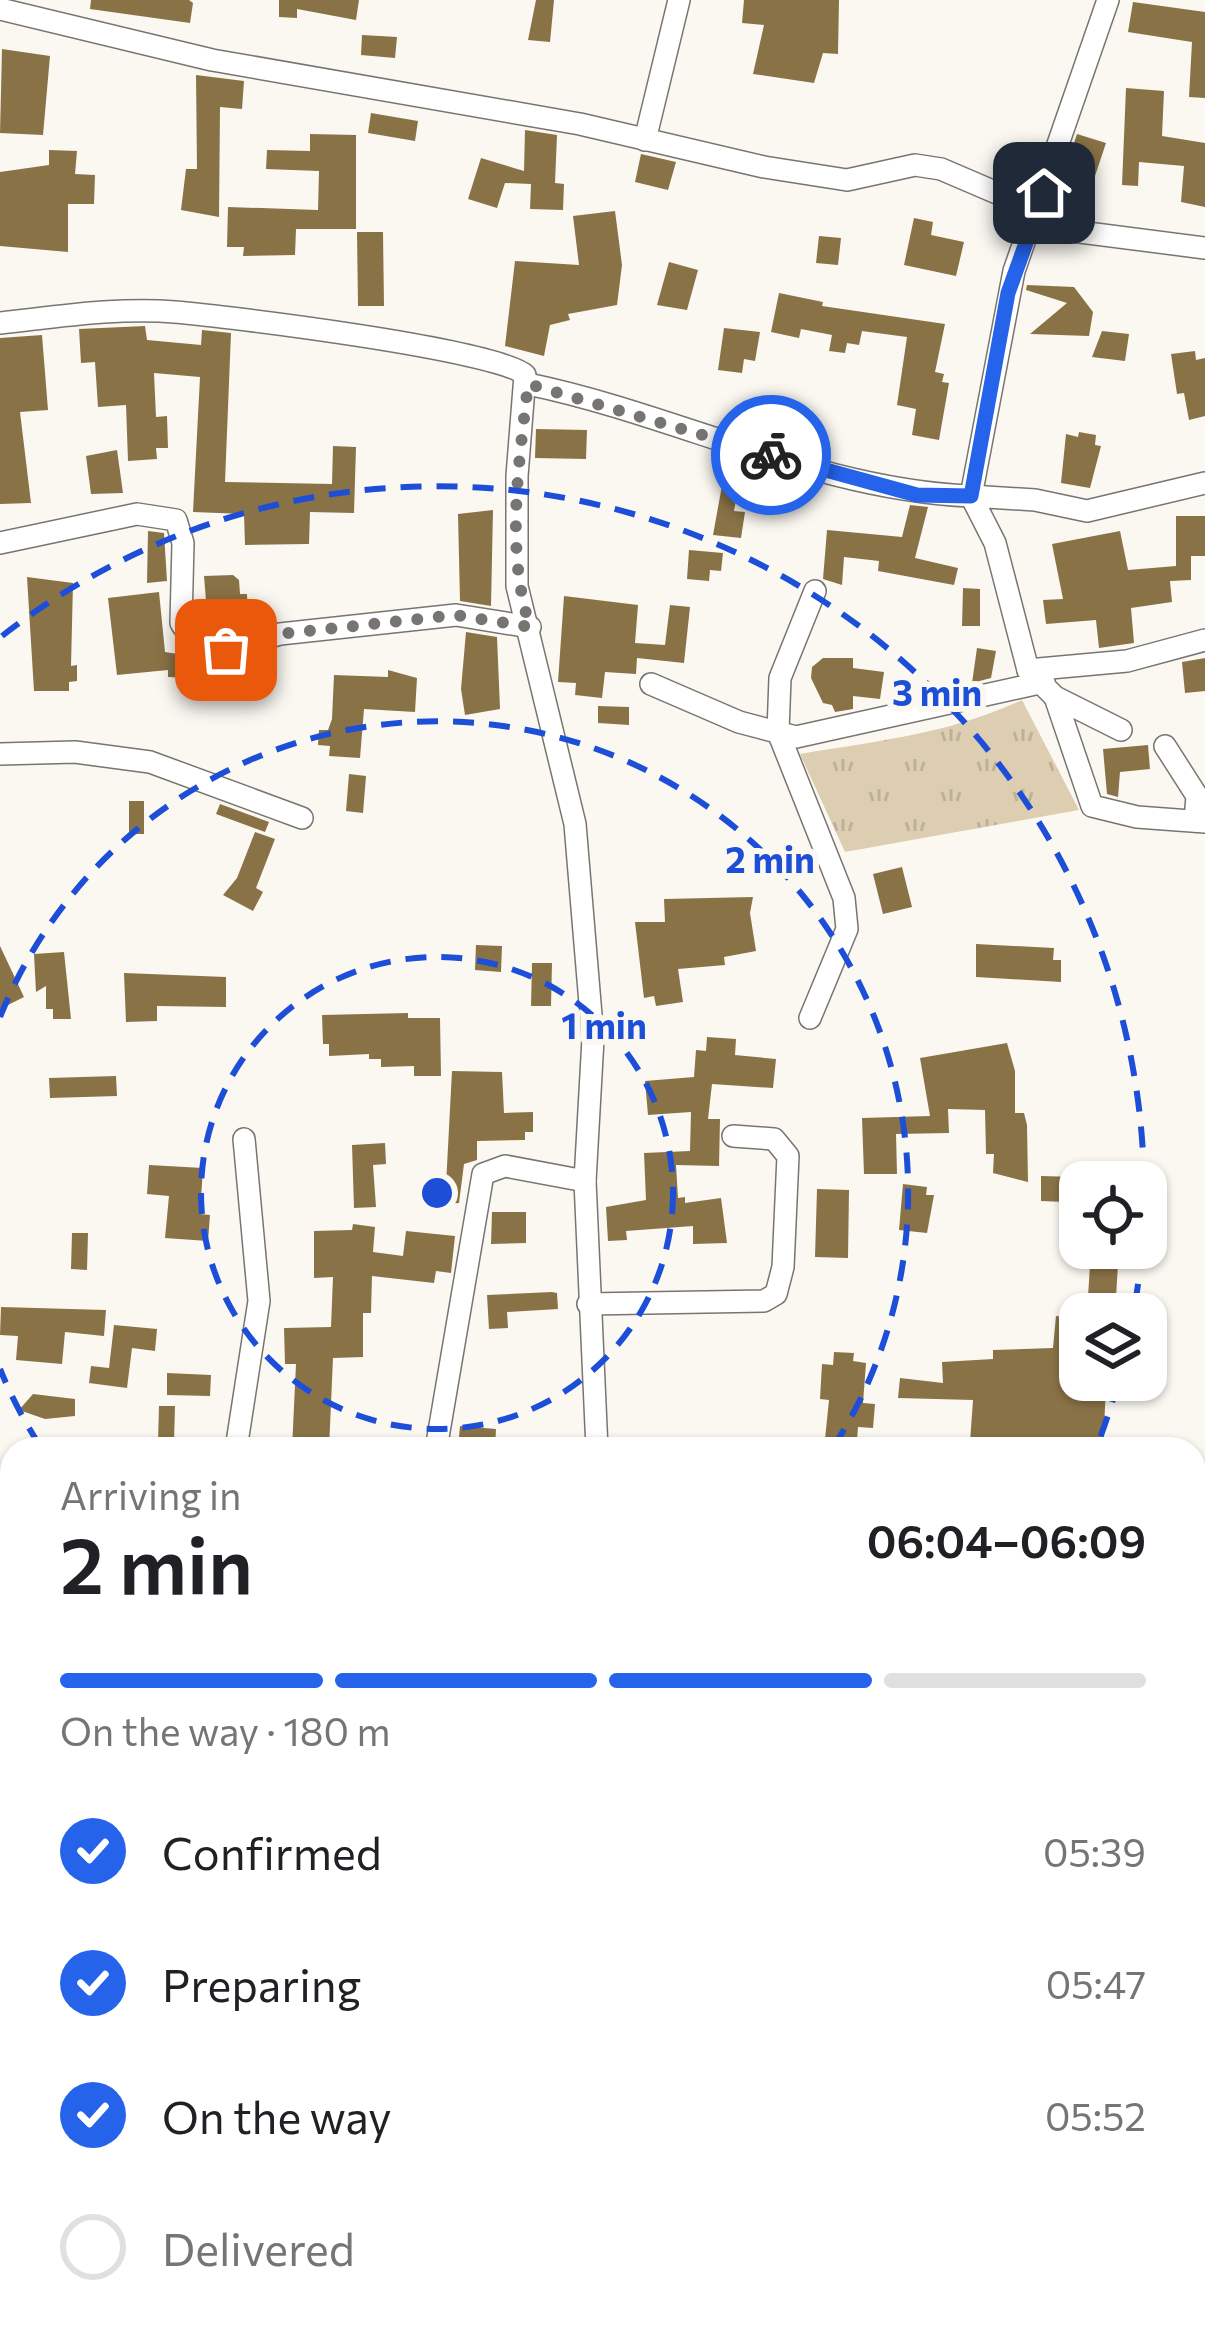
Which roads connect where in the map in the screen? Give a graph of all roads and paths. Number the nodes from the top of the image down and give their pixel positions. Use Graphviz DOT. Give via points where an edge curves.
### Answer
graph roads {
  1 [pos="679,0"];
  2 [pos="1108,0"];
  3 [pos="0,9"];
  4 [pos="645,140"];
  5 [pos="1044,193"];
  6 [pos="1011,199"];
  7 [pos="1033,223"];
  8 [pos="1205,248"];
  9 [pos="0,322"];
  10 [pos="528,384"];
  11 [pos="1205,483"];
  12 [pos="971,496"];
  13 [pos="0,543"];
  14 [pos="815,591"];
  15 [pos="530,627"];
  16 [pos="1205,640"];
  17 [pos="1042,683"];
  18 [pos="651,684"];
  19 [pos="1121,730"];
  20 [pos="778,732"];
  21 [pos="1166,746"];
  22 [pos="0,754"];
  23 [pos="302,818"];
  24 [pos="1200,821"];
  25 [pos="810,1018"];
  26 [pos="733,1136"];
  27 [pos="244,1139"];
  28 [pos="585,1181"];
  29 [pos="588,1304"];
  30 [pos="238,1437"];
  31 [pos="438,1437"];
  32 [pos="596,1437"];
  1 -- 4 [label="street"];
  2 -- 5 [label="street"];
  3 -- 4 [label="street" via="212,60"];
  4 -- 6 [label="street" via="847,180 928,167"];
  5 -- 6 [label="street"];
  5 -- 7 [label="street"];
  6 -- 7 [label="street"];
  7 -- 8 [label="street"];
  7 -- 12 [label="street" via="1008,293"];
  9 -- 10 [label="street" via="171,311 502,362 517,366"];
  10 -- 12 [label="street" via="825,473 917,495"];
  10 -- 15 [label="street" via="516,543"];
  11 -- 12 [label="street" via="1087,512"];
  12 -- 17 [label="street"];
  13 -- 15 [label="street" via="137,514 176,520 181,623 209,648 456,615"];
  14 -- 20 [label="street" via="780,678"];
  15 -- 28 [label="street" via="575,824 592,1039"];
  16 -- 17 [label="street"];
  17 -- 19 [label="street"];
  17 -- 20 [label="street" via="874,723 796,737"];
  17 -- 24 [label="street" via="1092,806"];
  18 -- 20 [label="street"];
  20 -- 25 [label="street" via="844,898 847,928"];
  21 -- 24 [label="street" via="1197,796"];
  22 -- 23 [label="street" via="150,762"];
  26 -- 29 [label="street" via="774,1139 788,1156 776,1294 764,1301"];
  27 -- 30 [label="street" via="259,1301"];
  28 -- 29 [label="street"];
  28 -- 31 [label="street" via="505,1166 483,1174"];
  29 -- 32 [label="street"];
}
